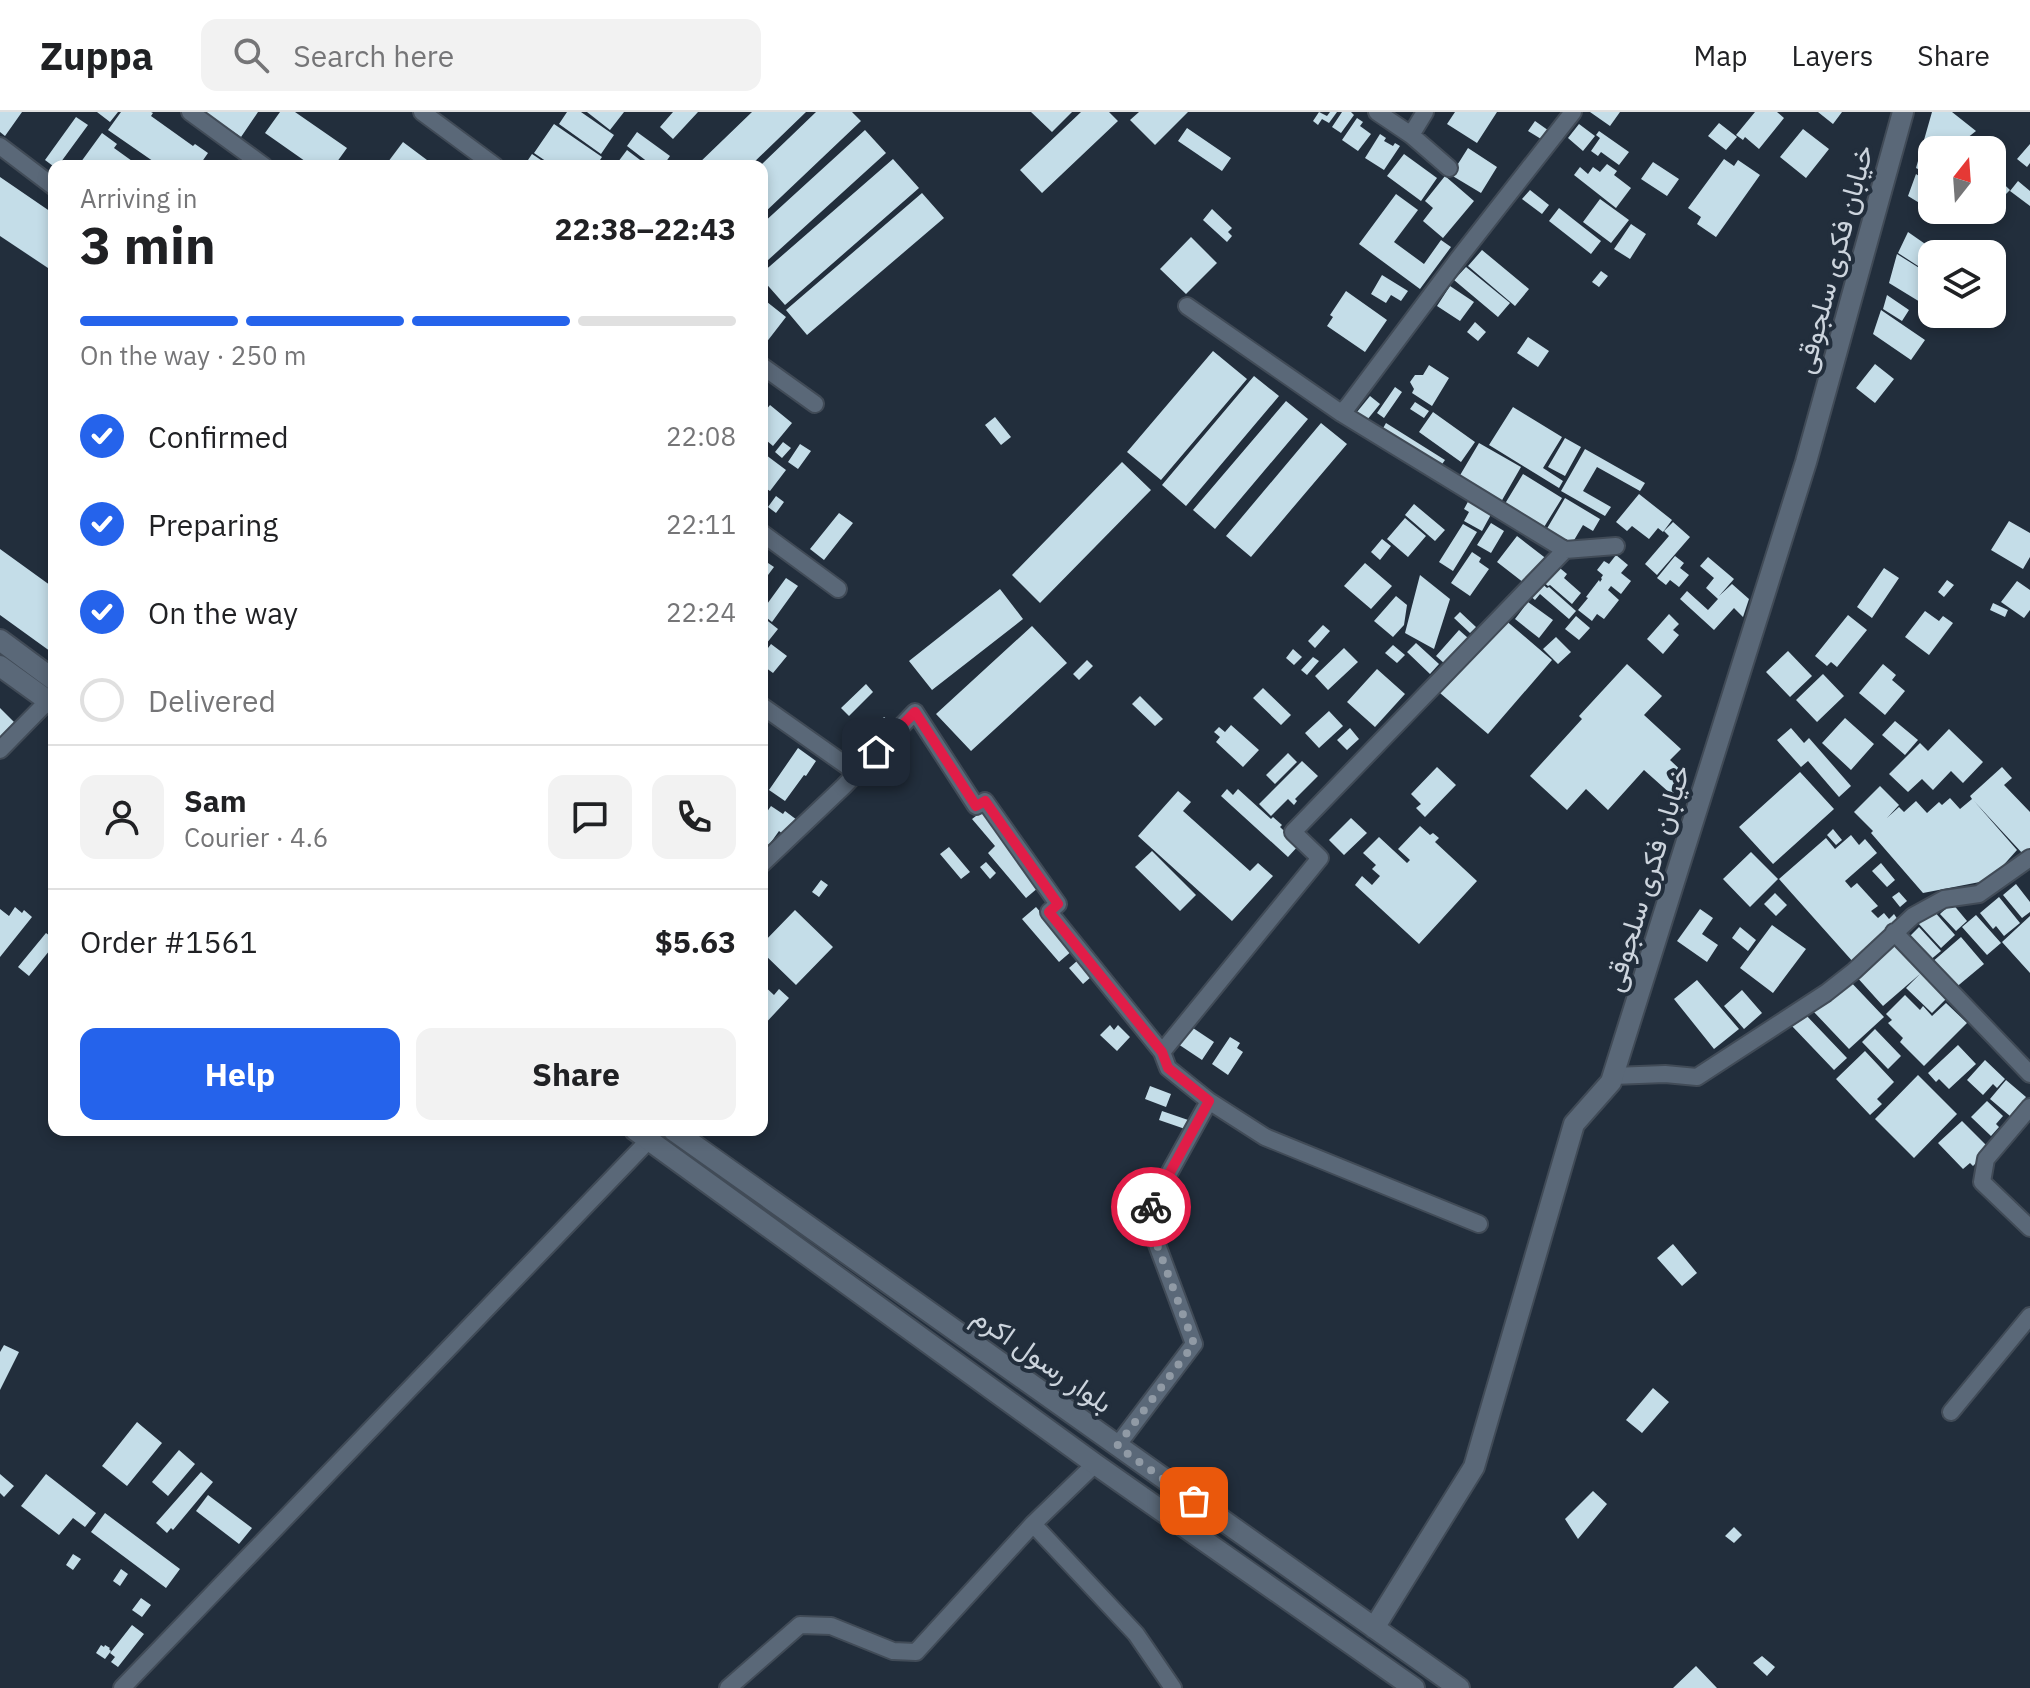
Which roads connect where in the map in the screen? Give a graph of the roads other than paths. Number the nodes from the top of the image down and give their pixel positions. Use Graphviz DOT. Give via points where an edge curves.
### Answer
graph roads {
  1 [pos="190,112"];
  2 [pos="422,112"];
  3 [pos="1377,112"];
  4 [pos="1425,112"];
  5 [pos="1573,112"];
  6 [pos="1903,112"];
  7 [pos="1411,135"];
  8 [pos="0,146"];
  9 [pos="256,160"];
  10 [pos="487,160"];
  11 [pos="1449,168"];
  12 [pos="48,182"];
  13 [pos="1187,306"];
  14 [pos="768,370"];
  15 [pos="815,404"];
  16 [pos="1341,413"];
  17 [pos="768,537"];
  18 [pos="1616,546"];
  19 [pos="1565,550"];
  20 [pos="838,589"];
  21 [pos="0,640"];
  22 [pos="0,666"];
  23 [pos="48,676"];
  24 [pos="48,701"];
  25 [pos="48,706"];
  26 [pos="768,710"];
  27 [pos="0,750"];
  28 [pos="857,773"];
  29 [pos="768,858"];
  30 [pos="2030,858"];
  31 [pos="1894,932"];
  32 [pos="1162,1052"];
  33 [pos="2030,1074"];
  34 [pos="1613,1076"];
  35 [pos="1209,1101"];
  36 [pos="2030,1107"];
  37 [pos="641,1136"];
  38 [pos="643,1136"];
  39 [pos="681,1136"];
  40 [pos="1479,1224"];
  41 [pos="2030,1228"];
  42 [pos="2030,1316"];
  43 [pos="1951,1412"];
  44 [pos="1117,1446"];
  45 [pos="1095,1464"];
  46 [pos="1033,1524"];
  47 [pos="1374,1628"];
  48 [pos="122,1688"];
  49 [pos="728,1688"];
  50 [pos="1173,1688"];
  51 [pos="1414,1688"];
  52 [pos="1459,1688"];
  1 -- 9 [label="street"];
  2 -- 10 [label="street"];
  3 -- 7 [label="street"];
  4 -- 7 [label="street"];
  5 -- 16 [label="street"];
  6 -- 34 [label="main road, خیابان فکری سلجوقی" via="1806,462"];
  7 -- 11 [label="street"];
  8 -- 12 [label="street"];
  13 -- 16 [label="street"];
  14 -- 15 [label="street"];
  16 -- 19 [label="street"];
  17 -- 20 [label="street"];
  18 -- 19 [label="street"];
  19 -- 32 [label="street" via="1293,832 1320,858"];
  21 -- 23 [label="main road"];
  22 -- 24 [label="main road"];
  25 -- 27 [label="street"];
  26 -- 28 [label="street"];
  28 -- 29 [label="street"];
  28 -- 32 [label="street" via="915,712 976,806 985,801 1058,904 1049,912"];
  30 -- 31 [label="street" via="1979,894 1944,899"];
  31 -- 33 [label="street"];
  31 -- 34 [label="street" via="1826,993 1697,1077"];
  32 -- 35 [label="street" via="1168,1068"];
  34 -- 47 [label="main road, خیابان فکری سلجوقی" via="1574,1124 1474,1467"];
  35 -- 40 [label="street" via="1265,1137"];
  35 -- 44 [label="street" via="1146,1215 1194,1344"];
  36 -- 41 [label="street" via="1986,1159 1982,1182"];
  37 -- 48 [label="street"];
  38 -- 45 [label="main road, بلوار رسول اکرم"];
  39 -- 44 [label="main road, بلوار رسول اکرم"];
  42 -- 43 [label="street"];
  44 -- 47 [label="main road, بلوار رسول اکرم"];
  45 -- 46 [label="street"];
  45 -- 51 [label="main road, بلوار رسول اکرم"];
  46 -- 49 [label="street" via="916,1652 893,1651 831,1626 800,1625"];
  46 -- 50 [label="street" via="1136,1634"];
  47 -- 52 [label="main road, بلوار رسول اکرم"];
}
